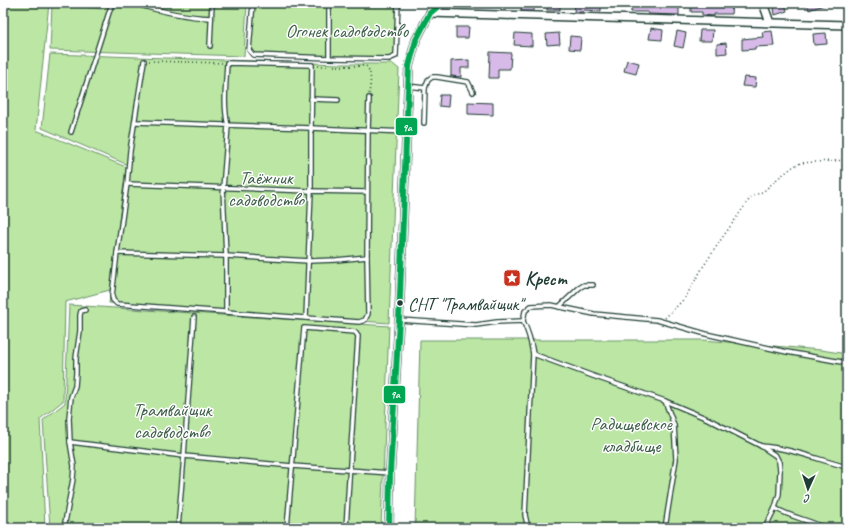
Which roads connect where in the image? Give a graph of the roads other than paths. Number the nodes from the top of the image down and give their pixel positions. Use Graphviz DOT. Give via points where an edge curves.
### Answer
graph roads {
  1 [pos="112,3"];
  2 [pos="133,3"];
  3 [pos="212,3"];
  4 [pos="253,3"];
  5 [pos="329,3"];
  6 [pos="398,3"];
  7 [pos="442,3"];
  8 [pos="764,3"];
  9 [pos="430,13"];
  10 [pos="211,18"];
  11 [pos="770,23"];
  12 [pos="847,25"];
  13 [pos="210,46"];
  14 [pos="329,58"];
  15 [pos="144,61"];
  16 [pos="408,86"];
  17 [pos="425,88"];
  18 [pos="474,92"];
  19 [pos="369,98"];
  20 [pos="311,99"];
  21 [pos="338,100"];
  22 [pos="135,122"];
  23 [pos="424,123"];
  24 [pos="228,126"];
  25 [pos="311,128"];
  26 [pos="368,130"];
  27 [pos="71,132"];
  28 [pos="406,132"];
  29 [pos="127,184"];
  30 [pos="223,188"];
  31 [pos="311,191"];
  32 [pos="368,192"];
  33 [pos="118,254"];
  34 [pos="226,256"];
  35 [pos="367,257"];
  36 [pos="309,261"];
  37 [pos="593,285"];
  38 [pos="560,306"];
  39 [pos="85,310"];
  40 [pos="226,312"];
  41 [pos="194,318"];
  42 [pos="306,318"];
  43 [pos="399,320"];
  44 [pos="523,322"];
  45 [pos="533,354"];
  46 [pos="847,363"];
  47 [pos="664,401"];
  48 [pos="70,442"];
  49 [pos="761,446"];
  50 [pos="184,456"];
  51 [pos="292,466"];
  52 [pos="847,467"];
  53 [pos="349,470"];
  54 [pos="390,473"];
  55 [pos="775,508"];
  56 [pos="64,528"];
  57 [pos="178,528"];
  58 [pos="287,528"];
  59 [pos="346,528"];
  60 [pos="390,528"];
  61 [pos="528,528"];
  62 [pos="665,528"];
  63 [pos="765,528"];
  64 [pos="824,528"];
  1 -- 27 [label="lane"];
  2 -- 10 [label="lane" via="155,10"];
  3 -- 10 [label="lane"];
  4 -- 14 [label="lane" via="249,50 253,55"];
  5 -- 14 [label="lane"];
  6 -- 14 [label="lane" via="396,56 389,59"];
  7 -- 9 [label="street"];
  8 -- 11 [label="street"];
  9 -- 11 [label="street"];
  9 -- 16 [label="street" via="416,40 409,66"];
  10 -- 13 [label="lane"];
  11 -- 12 [label="street"];
  15 -- 22 [label="lane"];
  16 -- 17 [label="lane"];
  16 -- 28 [label="street"];
  17 -- 18 [label="lane" via="428,80 437,77 468,82"];
  17 -- 23 [label="lane"];
  19 -- 26 [label="lane"];
  20 -- 21 [label="lane"];
  20 -- 24 [label="lane" via="312,66 227,63 225,102"];
  20 -- 25 [label="lane"];
  22 -- 24 [label="lane"];
  22 -- 29 [label="lane"];
  24 -- 25 [label="lane"];
  24 -- 30 [label="lane"];
  25 -- 26 [label="lane"];
  25 -- 31 [label="lane"];
  26 -- 28 [label="lane"];
  26 -- 32 [label="lane"];
  28 -- 43 [label="street"];
  29 -- 30 [label="lane"];
  29 -- 33 [label="lane"];
  30 -- 31 [label="lane"];
  30 -- 34 [label="lane"];
  31 -- 32 [label="lane"];
  31 -- 36 [label="lane"];
  32 -- 35 [label="lane"];
  33 -- 34 [label="lane"];
  33 -- 40 [label="lane" via="112,296 116,304"];
  34 -- 36 [label="lane"];
  34 -- 40 [label="lane"];
  35 -- 36 [label="lane"];
  35 -- 42 [label="lane" via="368,314 365,320 359,322"];
  36 -- 42 [label="lane"];
  37 -- 38 [label="lane" via="579,288"];
  38 -- 44 [label="lane" via="531,306 525,311"];
  38 -- 46 [label="lane" via="594,314 657,320 706,334"];
  39 -- 48 [label="lane" via="81,311 80,315 76,380 69,418"];
  40 -- 42 [label="lane"];
  41 -- 50 [label="lane"];
  43 -- 44 [label="lane" via="476,326 497,322"];
  43 -- 54 [label="street"];
  44 -- 45 [label="lane" via="530,337"];
  45 -- 47 [label="lane"];
  45 -- 61 [label="lane" via="525,515"];
  47 -- 49 [label="lane" via="708,419"];
  47 -- 62 [label="lane" via="674,425 676,459"];
  48 -- 50 [label="lane"];
  48 -- 56 [label="lane" via="74,466"];
  49 -- 52 [label="lane" via="807,455"];
  49 -- 55 [label="lane" via="776,456 779,462 779,494"];
  50 -- 51 [label="lane"];
  50 -- 57 [label="lane"];
  51 -- 53 [label="lane"];
  51 -- 53 [label="lane" via="304,328 355,332 358,336"];
  51 -- 58 [label="lane"];
  53 -- 54 [label="lane"];
  53 -- 59 [label="lane"];
  54 -- 60 [label="street"];
  55 -- 63 [label="lane"];
  55 -- 64 [label="lane"];
}
